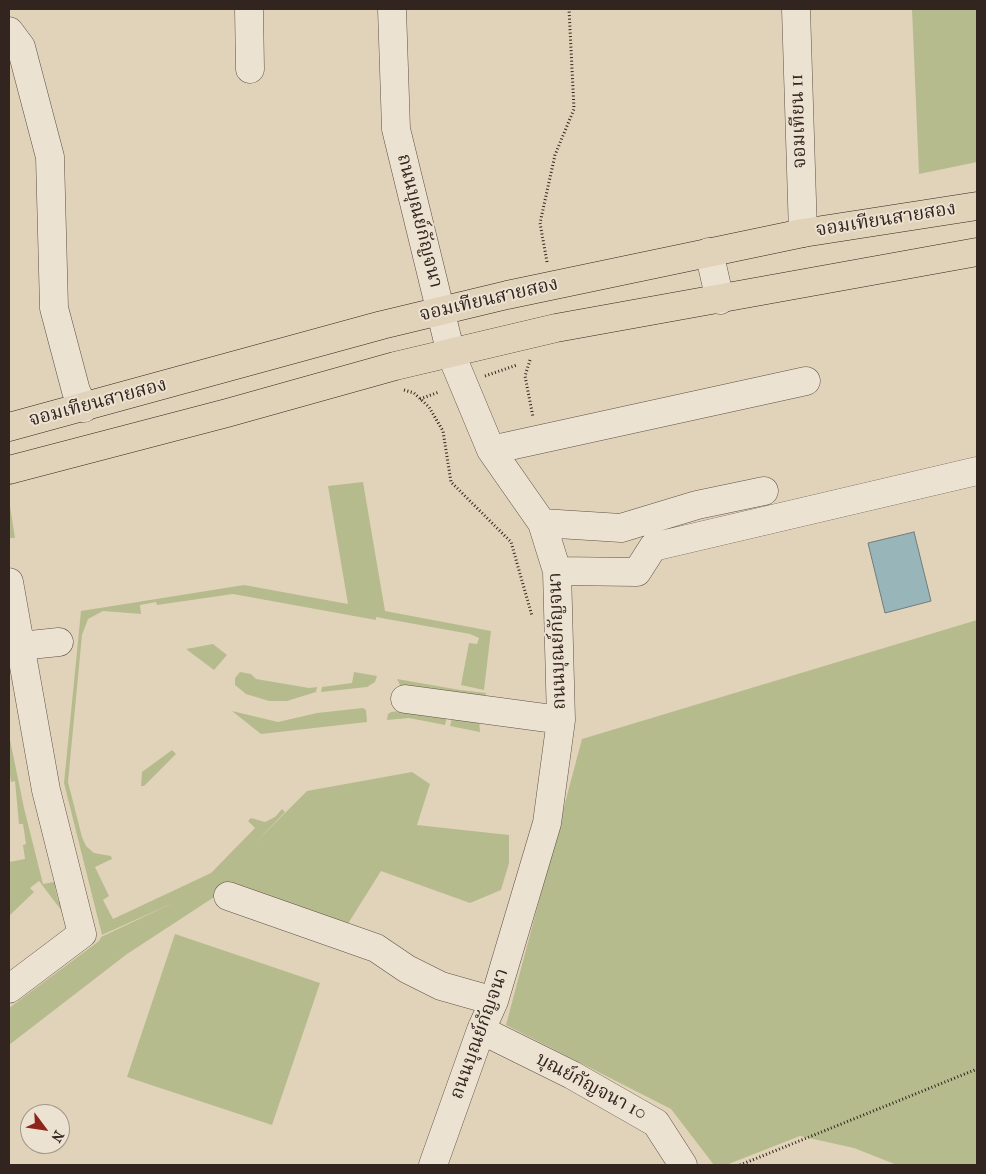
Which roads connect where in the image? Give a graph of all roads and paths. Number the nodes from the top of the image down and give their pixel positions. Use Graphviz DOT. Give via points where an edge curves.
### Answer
graph roads {
  1 [pos="249,9"];
  2 [pos="392,9"];
  3 [pos="569,9"];
  4 [pos="796,9"];
  5 [pos="9,31"];
  6 [pos="250,70"];
  7 [pos="977,206"];
  8 [pos="803,233"];
  9 [pos="709,252"];
  10 [pos="977,252"];
  11 [pos="552,286"];
  12 [pos="720,300"];
  13 [pos="441,311"];
  14 [pos="451,354"];
  15 [pos="806,381"];
  16 [pos="399,388"];
  17 [pos="84,408"];
  18 [pos="9,427"];
  19 [pos="491,450"];
  20 [pos="9,470"];
  21 [pos="977,471"];
  22 [pos="764,491"];
  23 [pos="542,523"];
  24 [pos="557,570"];
  25 [pos="9,582"];
  26 [pos="534,623"];
  27 [pos="59,642"];
  28 [pos="20,646"];
  29 [pos="405,699"];
  30 [pos="561,720"];
  31 [pos="228,896"];
  32 [pos="9,989"];
  33 [pos="494,1001"];
  34 [pos="481,1030"];
  35 [pos="977,1068"];
  36 [pos="433,1165"];
  37 [pos="683,1165"];
  38 [pos="740,1165"];
  1 -- 6 [label="street"];
  2 -- 13 [label="street, ถนนบุณย์กัญจนา" via="396,129"];
  3 -- 11 [label="path" via="574,109 555,155 540,223"];
  4 -- 8 [label="street, จอมเทียน 11"];
  5 -- 17 [label="street" via="21,47 50,157 54,308 76,391"];
  7 -- 8 [label="main road, จอมเทียนสายสอง"];
  8 -- 9 [label="main road, จอมเทียนสายสอง"];
  9 -- 11 [label="main road, จอมเทียนสายสอง"];
  9 -- 12 [label="street"];
  10 -- 12 [label="main road"];
  11 -- 13 [label="main road, จอมเทียนสายสอง"];
  12 -- 14 [label="main road" via="556,328"];
  13 -- 14 [label="street, ถนนบุณย์กัญจนา"];
  13 -- 17 [label="main road, จอมเทียนสายสอง"];
  14 -- 19 [label="street, ถนนบุณย์กัญจนา"];
  14 -- 20 [label="main road"];
  15 -- 19 [label="street"];
  16 -- 26 [label="path" via="414,393 429,407 443,431 451,482 511,542"];
  17 -- 18 [label="main road, จอมเทียนสายสอง"];
  19 -- 23 [label="street, ถนนบุณย์กัญจนา"];
  21 -- 24 [label="street" via="652,547 637,572"];
  22 -- 23 [label="street" via="697,505 621,528"];
  23 -- 24 [label="street, ถนนบุณย์กัญจนา"];
  24 -- 30 [label="street, ถนนบุณย์กัญจนา"];
  25 -- 28 [label="street"];
  27 -- 28 [label="street"];
  28 -- 32 [label="street" via="46,790 82,934"];
  29 -- 30 [label="street"];
  30 -- 33 [label="street, ถนนบุณย์กัญจนา" via="547,823"];
  31 -- 33 [label="street" via="376,948 441,986"];
  33 -- 34 [label="street, ถนนบุณย์กัญจนา"];
  34 -- 36 [label="street, ถนนบุณย์กัญจนา"];
  34 -- 37 [label="street, บุณย์กัญจนา 10" via="572,1075 656,1123"];
  35 -- 38 [label="path"];
}
